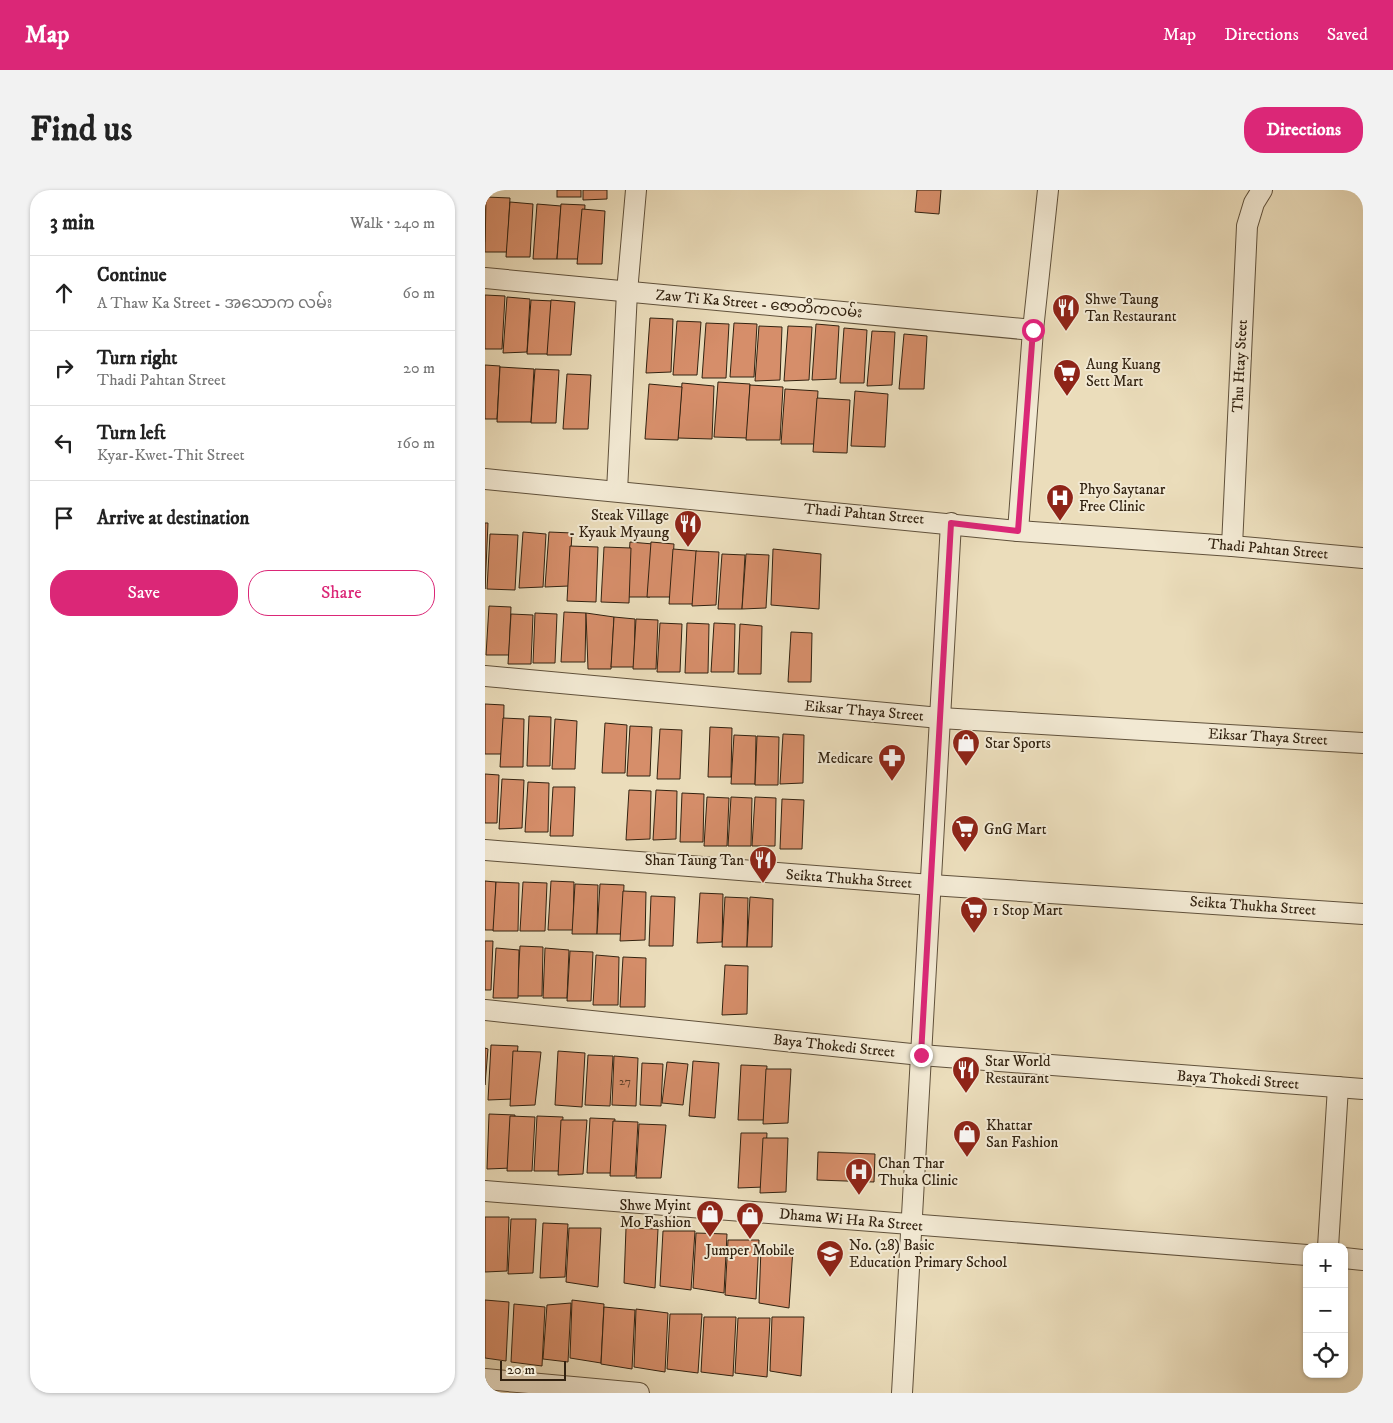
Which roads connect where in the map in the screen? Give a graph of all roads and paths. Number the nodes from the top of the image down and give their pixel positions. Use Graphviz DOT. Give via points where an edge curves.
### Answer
graph roads {
  1 [pos="636,190"];
  2 [pos="1048,190"];
  3 [pos="1262,190"];
  4 [pos="485,278"];
  5 [pos="627,292"];
  6 [pos="1033,330"];
  7 [pos="485,479"];
  8 [pos="617,491"];
  9 [pos="951,523"];
  10 [pos="1018,531"];
  11 [pos="1232,546"];
  12 [pos="1363,558"];
  13 [pos="485,676"];
  14 [pos="940,718"];
  15 [pos="1363,743"];
  16 [pos="485,850"];
  17 [pos="931,885"];
  18 [pos="1363,914"];
  19 [pos="485,1010"];
  20 [pos="921,1055"];
  21 [pos="1338,1087"];
  22 [pos="1363,1089"];
  23 [pos="485,1191"];
  24 [pos="912,1224"];
  25 [pos="1328,1243"];
  26 [pos="1303,1255"];
  27 [pos="1348,1258"];
  28 [pos="1363,1260"];
  29 [pos="485,1379"];
  30 [pos="639,1393"];
  31 [pos="902,1393"];
  1 -- 5 [label="street"];
  2 -- 6 [label="street"];
  3 -- 11 [label="street, Thu Htay Steet" via="1253,203 1247,226"];
  4 -- 5 [label="street, Zaw Ti Ka Street - ဇောတိကလမ်း"];
  5 -- 6 [label="street, Zaw Ti Ka Street - ဇောတိကလမ်း"];
  5 -- 8 [label="street"];
  6 -- 10 [label="street"];
  7 -- 8 [label="street, Thadi Pahtan Street"];
  8 -- 9 [label="street, Thadi Pahtan Street"];
  9 -- 10 [label="street, Thadi Pahtan Street"];
  9 -- 14 [label="street"];
  10 -- 11 [label="street, Thadi Pahtan Street"];
  11 -- 12 [label="street, Thadi Pahtan Street"];
  13 -- 14 [label="street, Eiksar Thaya Street"];
  14 -- 15 [label="street, Eiksar Thaya Street"];
  14 -- 17 [label="street"];
  16 -- 17 [label="street, Seikta Thukha Street"];
  17 -- 18 [label="street, Seikta Thukha Street"];
  17 -- 20 [label="street"];
  19 -- 20 [label="street, Baya Thokedi Street"];
  20 -- 21 [label="street, Baya Thokedi Street"];
  20 -- 24 [label="street"];
  21 -- 22 [label="street, Baya Thokedi Street"];
  21 -- 25 [label="street"];
  23 -- 24 [label="street, Dhama Wi Ha Ra Street"];
  24 -- 26 [label="street, Dhama Wi Ha Ra Street"];
  24 -- 31 [label="street"];
  27 -- 28 [label="street"];
  29 -- 30 [label="street"];
}
